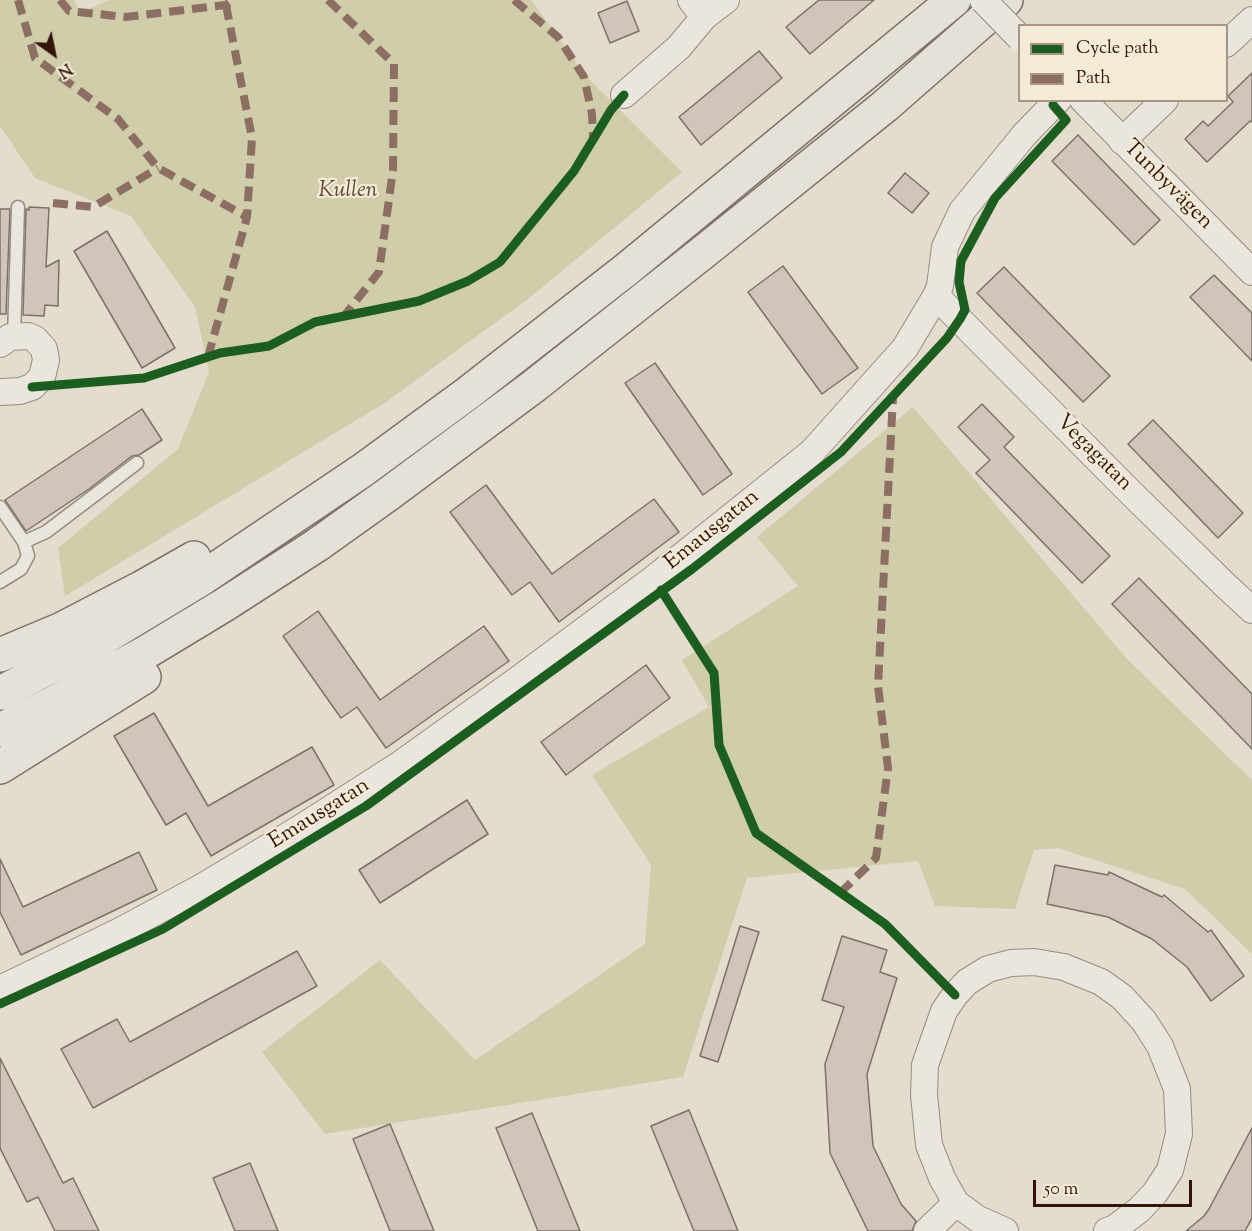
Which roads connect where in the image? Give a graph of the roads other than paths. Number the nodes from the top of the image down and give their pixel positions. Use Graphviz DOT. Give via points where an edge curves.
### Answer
graph roads {
  1 [pos="726,0"];
  2 [pos="954,0"];
  3 [pos="983,0"];
  4 [pos="1006,0"];
  5 [pos="698,9"];
  6 [pos="1252,20"];
  7 [pos="1018,36"];
  8 [pos="1228,43"];
  9 [pos="624,95"];
  10 [pos="1056,102"];
  11 [pos="1085,102"];
  12 [pos="1163,102"];
  13 [pos="1122,141"];
  14 [pos="18,207"];
  15 [pos="1252,272"];
  16 [pos="936,296"];
  17 [pos="7,341"];
  18 [pos="0,392"];
  19 [pos="137,463"];
  20 [pos="0,507"];
  21 [pos="285,524"];
  22 [pos="24,542"];
  23 [pos="0,582"];
  24 [pos="224,605"];
  25 [pos="1252,610"];
  26 [pos="0,655"];
  27 [pos="0,693"];
  28 [pos="0,730"];
  29 [pos="0,767"];
  30 [pos="0,989"];
  31 [pos="956,1203"];
  32 [pos="927,1231"];
  33 [pos="1005,1231"];
  34 [pos="1107,1231"];
  1 -- 5 [label="street"];
  2 -- 21 [label="highway" via="627,269 363,470"];
  3 -- 7 [label="street, bridge"];
  4 -- 24 [label="highway" via="885,106 534,386 387,495"];
  5 -- 9 [label="street" via="679,47"];
  6 -- 8 [label="street"];
  10 -- 16 [label="street, Emausgatan" via="962,211 945,248"];
  11 -- 13 [label="street, Tunbyvägen"];
  12 -- 13 [label="street"];
  13 -- 15 [label="street, Tunbyvägen"];
  14 -- 17 [label="lane"];
  16 -- 25 [label="street, Vegagatan"];
  16 -- 30 [label="street, Emausgatan" via="905,348 812,452 652,580 520,678 399,765 299,830 120,931"];
  17 -- 18 [label="street" via="28,336 35,339 44,349 45,368 33,387"];
  19 -- 22 [label="lane" via="46,532"];
  20 -- 22 [label="lane"];
  21 -- 26 [label="highway" via="255,522 141,588 62,629"];
  21 -- 27 [label="highway" via="90,646"];
  22 -- 23 [label="lane" via="28,556 21,570"];
  24 -- 28 [label="highway" via="113,672"];
  24 -- 29 [label="highway" via="218,630"];
  31 -- 32 [label="street"];
  31 -- 33 [label="street"];
  31 -- 34 [label="street" via="929,1145 925,1065 944,1011 967,982 988,969 1034,962 1101,982 1122,997 1160,1046 1177,1089 1179,1134 1170,1170 1139,1210"];
}
